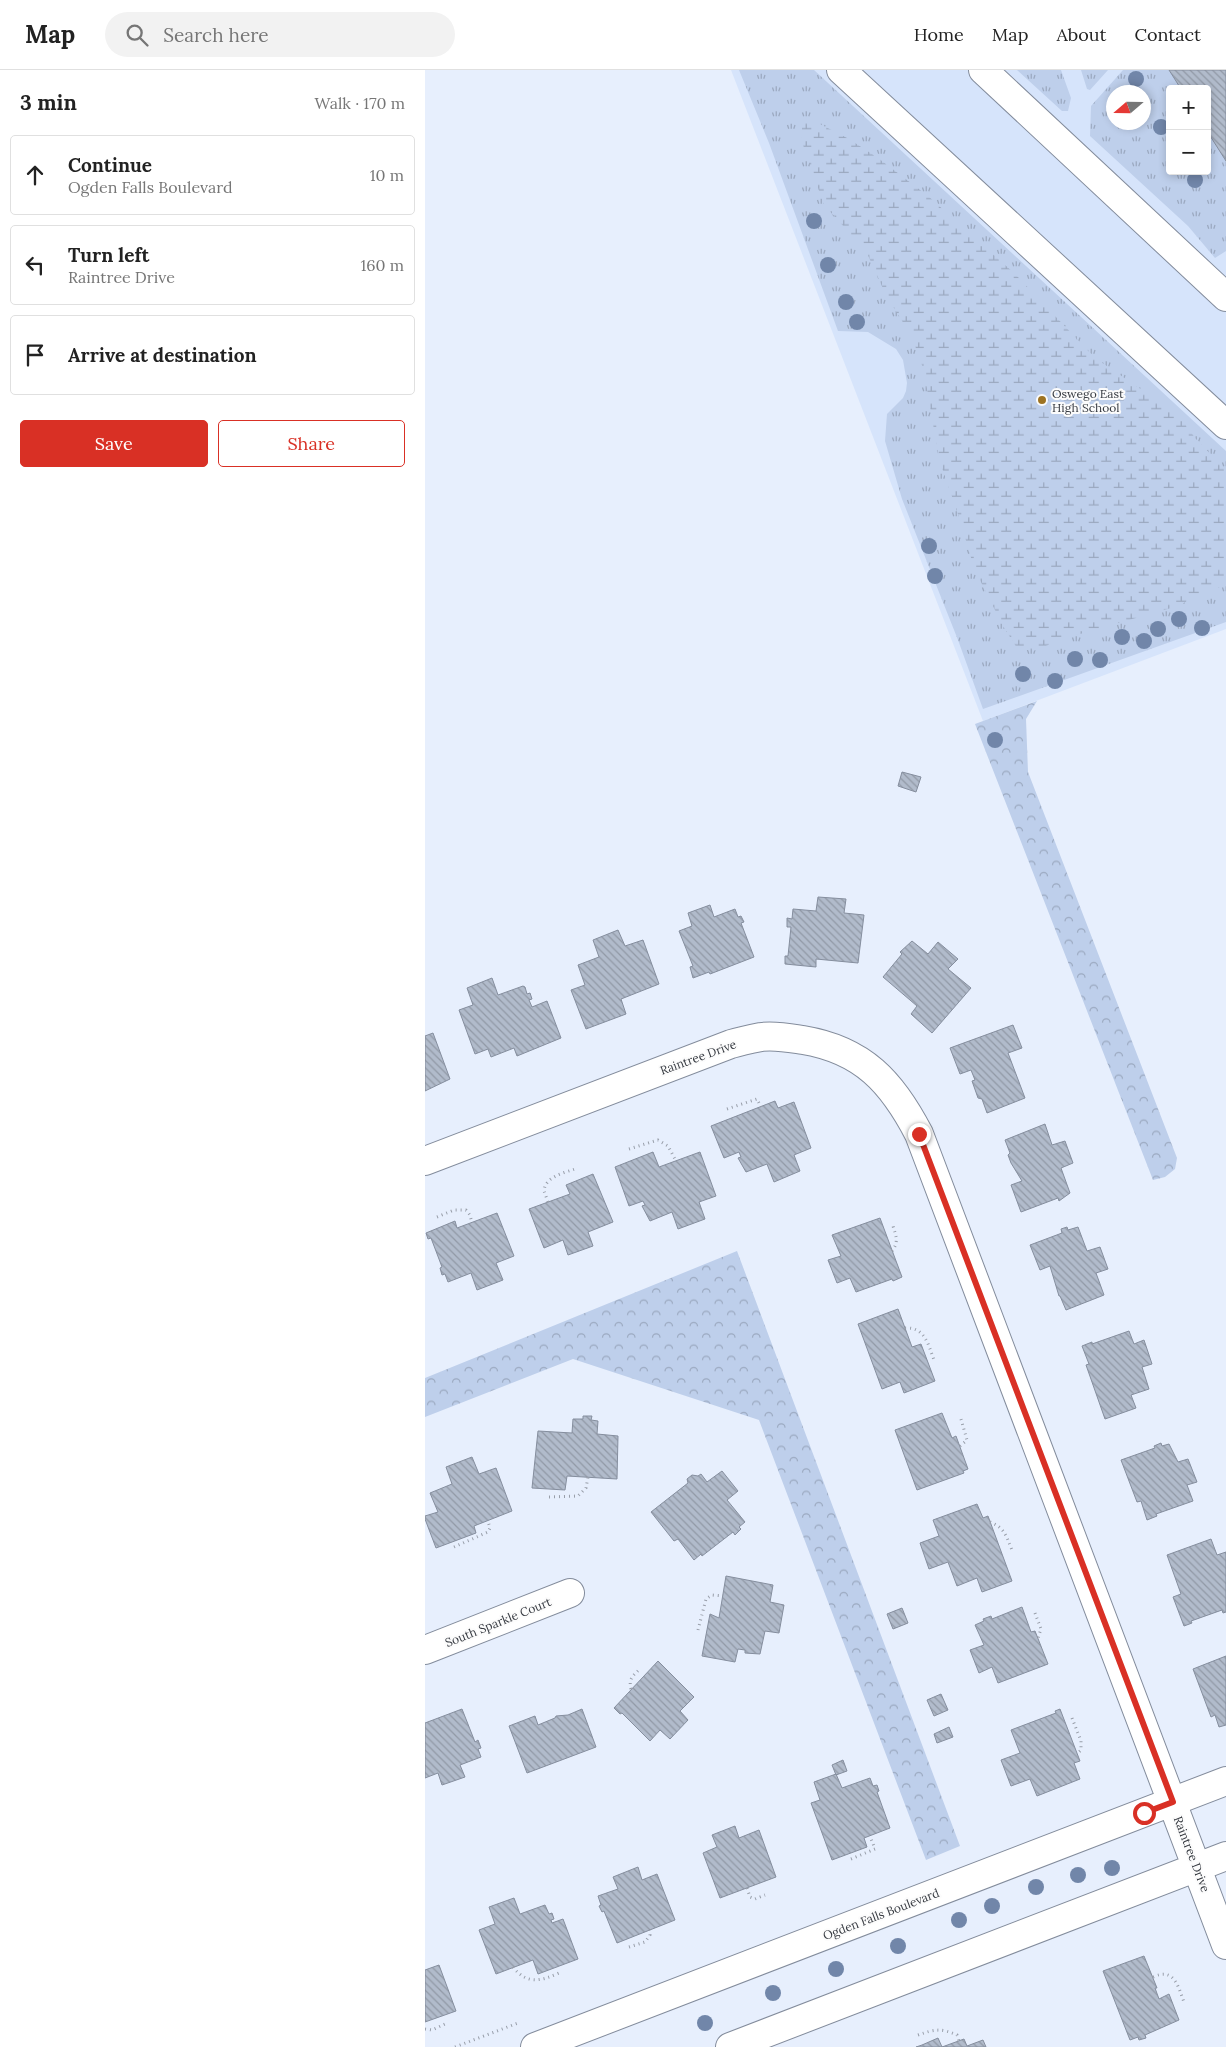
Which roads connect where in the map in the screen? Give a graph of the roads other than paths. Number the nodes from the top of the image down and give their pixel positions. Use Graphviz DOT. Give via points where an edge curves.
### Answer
graph roads {
  1 [pos="841,70"];
  2 [pos="983,70"];
  3 [pos="1226,297"];
  4 [pos="1226,425"];
  5 [pos="425,1161"];
  6 [pos="570,1593"];
  7 [pos="425,1650"];
  8 [pos="1226,1781"];
  9 [pos="1173,1802"];
  10 [pos="1226,1856"];
  11 [pos="1197,1867"];
  12 [pos="1226,1945"];
  13 [pos="535,2047"];
  14 [pos="730,2047"];
  1 -- 4 [label="street"];
  2 -- 3 [label="street"];
  5 -- 9 [label="street, Raintree Drive" via="731,1044 763,1037 824,1044 857,1058 887,1083 919,1134"];
  6 -- 7 [label="street, South Sparkle Court"];
  8 -- 9 [label="street, Ogden Falls Boulevard"];
  9 -- 11 [label="street, Raintree Drive"];
  9 -- 13 [label="street, Ogden Falls Boulevard"];
  10 -- 11 [label="street"];
  11 -- 12 [label="street, Raintree Drive"];
  11 -- 14 [label="street"];
}
